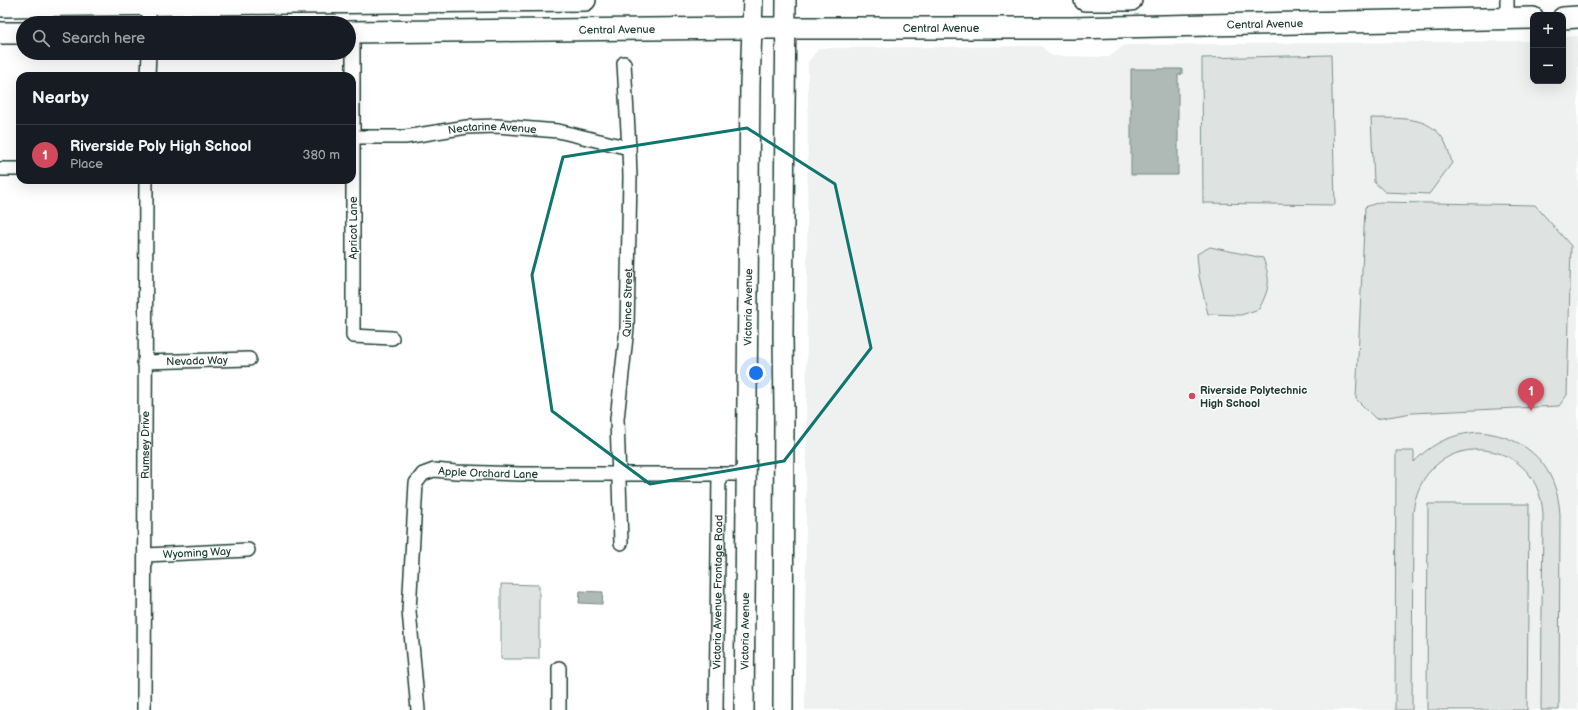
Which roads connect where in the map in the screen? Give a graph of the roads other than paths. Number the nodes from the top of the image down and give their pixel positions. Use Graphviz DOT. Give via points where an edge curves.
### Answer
graph roads {
  1 [pos="585,0"];
  2 [pos="753,0"];
  3 [pos="786,0"];
  4 [pos="1085,0"];
  5 [pos="1131,0"];
  6 [pos="0,6"];
  7 [pos="1507,9"];
  8 [pos="149,10"];
  9 [pos="1530,17"];
  10 [pos="1578,17"];
  11 [pos="1566,18"];
  12 [pos="752,28"];
  13 [pos="784,29"];
  14 [pos="356,32"];
  15 [pos="0,33"];
  16 [pos="16,33"];
  17 [pos="149,60"];
  18 [pos="352,60"];
  19 [pos="624,63"];
  20 [pos="148,72"];
  21 [pos="352,72"];
  22 [pos="356,136"];
  23 [pos="629,148"];
  24 [pos="0,169"];
  25 [pos="16,169"];
  26 [pos="146,184"];
  27 [pos="352,184"];
  28 [pos="392,338"];
  29 [pos="249,359"];
  30 [pos="144,362"];
  31 [pos="619,474"];
  32 [pos="719,474"];
  33 [pos="746,474"];
  34 [pos="621,543"];
  35 [pos="248,550"];
  36 [pos="146,555"];
  37 [pos="559,668"];
  38 [pos="144,710"];
  39 [pos="418,710"];
  40 [pos="559,710"];
  41 [pos="716,710"];
  42 [pos="744,710"];
  43 [pos="783,710"];
  1 -- 8 [label="main road"];
  2 -- 12 [label="main road, Victoria Avenue"];
  3 -- 13 [label="main road"];
  4 -- 5 [label="main road"];
  6 -- 8 [label="main road"];
  7 -- 9 [label="main road, Central Avenue"];
  7 -- 13 [label="main road, Central Avenue" via="1071,28"];
  10 -- 11 [label="main road"];
  12 -- 13 [label="main road, Central Avenue"];
  12 -- 14 [label="main road, Central Avenue"];
  12 -- 33 [label="main road, Victoria Avenue"];
  13 -- 43 [label="main road"];
  15 -- 16 [label="main road"];
  17 -- 20 [label="street"];
  18 -- 21 [label="street, Apricot Lane"];
  19 -- 23 [label="street, Quince Street"];
  22 -- 23 [label="street, Nectarine Avenue" via="405,136 467,127 497,126 558,131"];
  23 -- 31 [label="street, Quince Street" via="627,328 617,419"];
  24 -- 25 [label="street"];
  26 -- 30 [label="street, Rumsey Drive"];
  27 -- 28 [label="street, Apricot Lane" via="353,336"];
  29 -- 30 [label="street, Nevada Way"];
  30 -- 36 [label="street, Rumsey Drive"];
  31 -- 32 [label="street, Apple Orchard Lane"];
  31 -- 34 [label="street, Quince Street"];
  31 -- 39 [label="street, Apple Orchard Lane" via="434,470 424,474 416,483 410,611"];
  32 -- 33 [label="street, Apple Orchard Lane"];
  32 -- 41 [label="street, Victoria Avenue Frontage Road"];
  33 -- 42 [label="main road, Victoria Avenue"];
  35 -- 36 [label="street, Wyoming Way"];
  36 -- 38 [label="street, Rumsey Drive"];
  37 -- 40 [label="street"];
}
